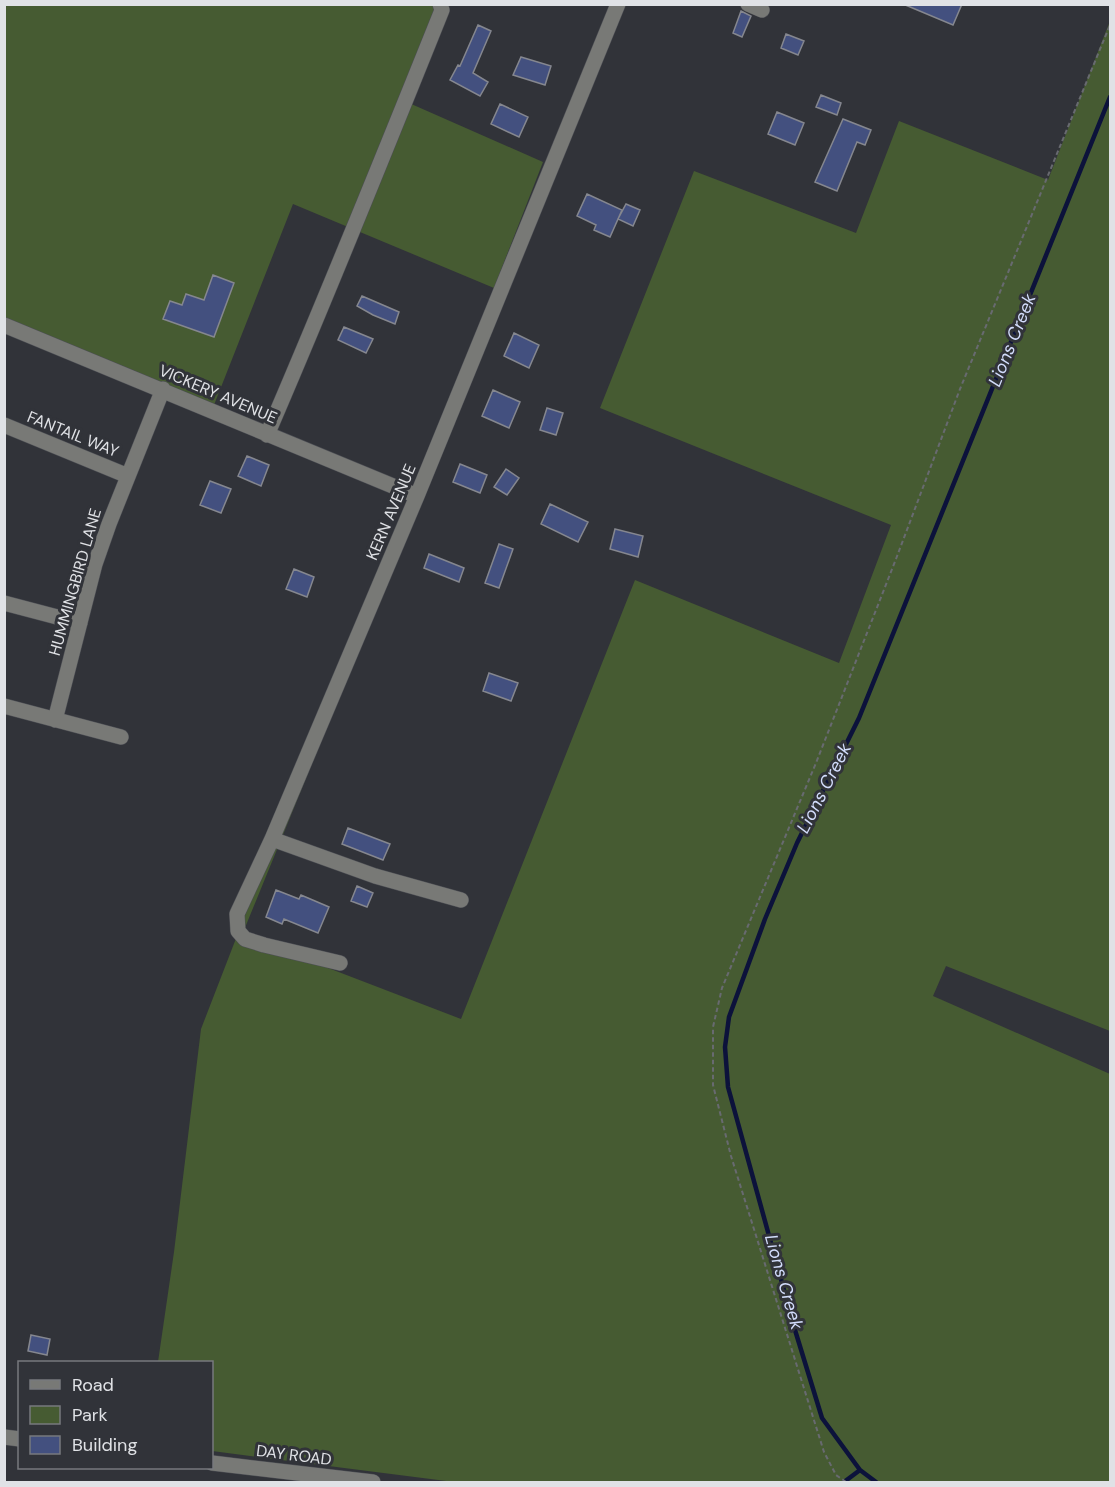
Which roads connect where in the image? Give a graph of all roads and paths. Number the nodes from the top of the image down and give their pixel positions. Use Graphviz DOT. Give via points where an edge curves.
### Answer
graph roads {
  1 [pos="440,4"];
  2 [pos="618,4"];
  3 [pos="1110,25"];
  4 [pos="4,325"];
  5 [pos="163,389"];
  6 [pos="4,425"];
  7 [pos="267,435"];
  8 [pos="128,476"];
  9 [pos="417,496"];
  10 [pos="4,603"];
  11 [pos="80,623"];
  12 [pos="4,706"];
  13 [pos="56,720"];
  14 [pos="121,737"];
  15 [pos="272,839"];
  16 [pos="461,900"];
  17 [pos="339,963"];
  18 [pos="213,1463"];
  19 [pos="373,1482"];
  20 [pos="846,1482"];
  1 -- 7 [label="street" via="442,10"];
  2 -- 9 [label="street, KERN AVENUE"];
  3 -- 20 [label="path" via="960,389 816,763 722,988 713,1027 713,1085 731,1156 824,1452 836,1475"];
  4 -- 5 [label="street, VICKERY AVENUE"];
  5 -- 7 [label="street, VICKERY AVENUE"];
  5 -- 8 [label="street, HUMMINGBIRD LANE"];
  6 -- 8 [label="street, FANTAIL WAY"];
  7 -- 9 [label="street, VICKERY AVENUE"];
  8 -- 11 [label="street, HUMMINGBIRD LANE" via="95,564"];
  9 -- 15 [label="street, KERN AVENUE"];
  10 -- 11 [label="street"];
  11 -- 13 [label="street, HUMMINGBIRD LANE"];
  12 -- 13 [label="street"];
  13 -- 14 [label="street"];
  15 -- 16 [label="street" via="375,876"];
  15 -- 17 [label="street, KERN AVENUE" via="237,914 238,931 245,939"];
  18 -- 19 [label="street, DAY ROAD"];
}
